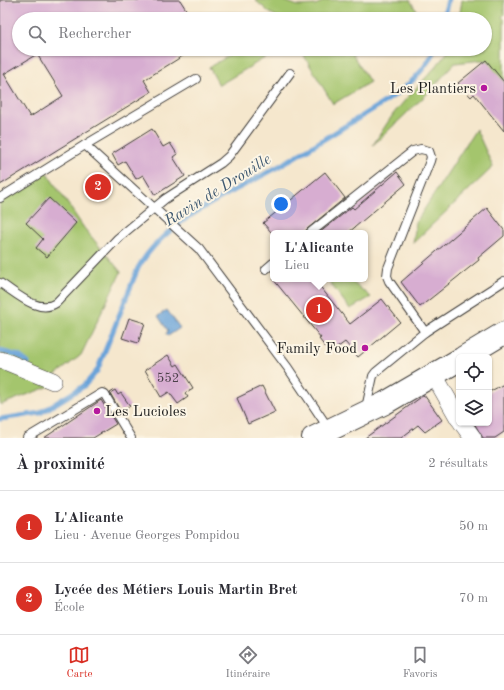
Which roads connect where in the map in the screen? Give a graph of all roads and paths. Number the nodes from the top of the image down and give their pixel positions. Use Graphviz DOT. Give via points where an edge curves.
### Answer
graph roads {
  1 [pos="290,73"];
  2 [pos="196,80"];
  3 [pos="85,146"];
  4 [pos="0,198"];
  5 [pos="155,207"];
  6 [pos="314,230"];
  7 [pos="270,266"];
  8 [pos="266,270"];
  9 [pos="504,281"];
  10 [pos="0,283"];
  11 [pos="425,332"];
  12 [pos="504,333"];
  13 [pos="469,354"];
  14 [pos="0,360"];
  15 [pos="456,362"];
  16 [pos="434,375"];
  17 [pos="53,381"];
  18 [pos="364,413"];
  19 [pos="456,414"];
  20 [pos="464,426"];
  21 [pos="321,434"];
  22 [pos="27,438"];
  23 [pos="131,438"];
  24 [pos="473,438"];
  1 -- 5 [label="lane" via="229,156"];
  2 -- 3 [label="lane"];
  3 -- 4 [label="lane"];
  3 -- 5 [label="lane"];
  5 -- 10 [label="lane" via="118,238 51,306 39,307 32,304"];
  5 -- 21 [label="lane" via="199,249 278,355"];
  6 -- 11 [label="lane" via="395,163 421,148 429,151 430,161 387,276"];
  7 -- 8 [label="lane"];
  9 -- 11 [label="lane"];
  11 -- 18 [label="lane" via="376,372"];
  12 -- 13 [label="main road"];
  14 -- 17 [label="street"];
  15 -- 16 [label="main road"];
  16 -- 18 [label="main road"];
  16 -- 19 [label="street"];
  18 -- 21 [label="main road"];
  20 -- 24 [label="street"];
  22 -- 23 [label="lane" via="102,393"];
}
